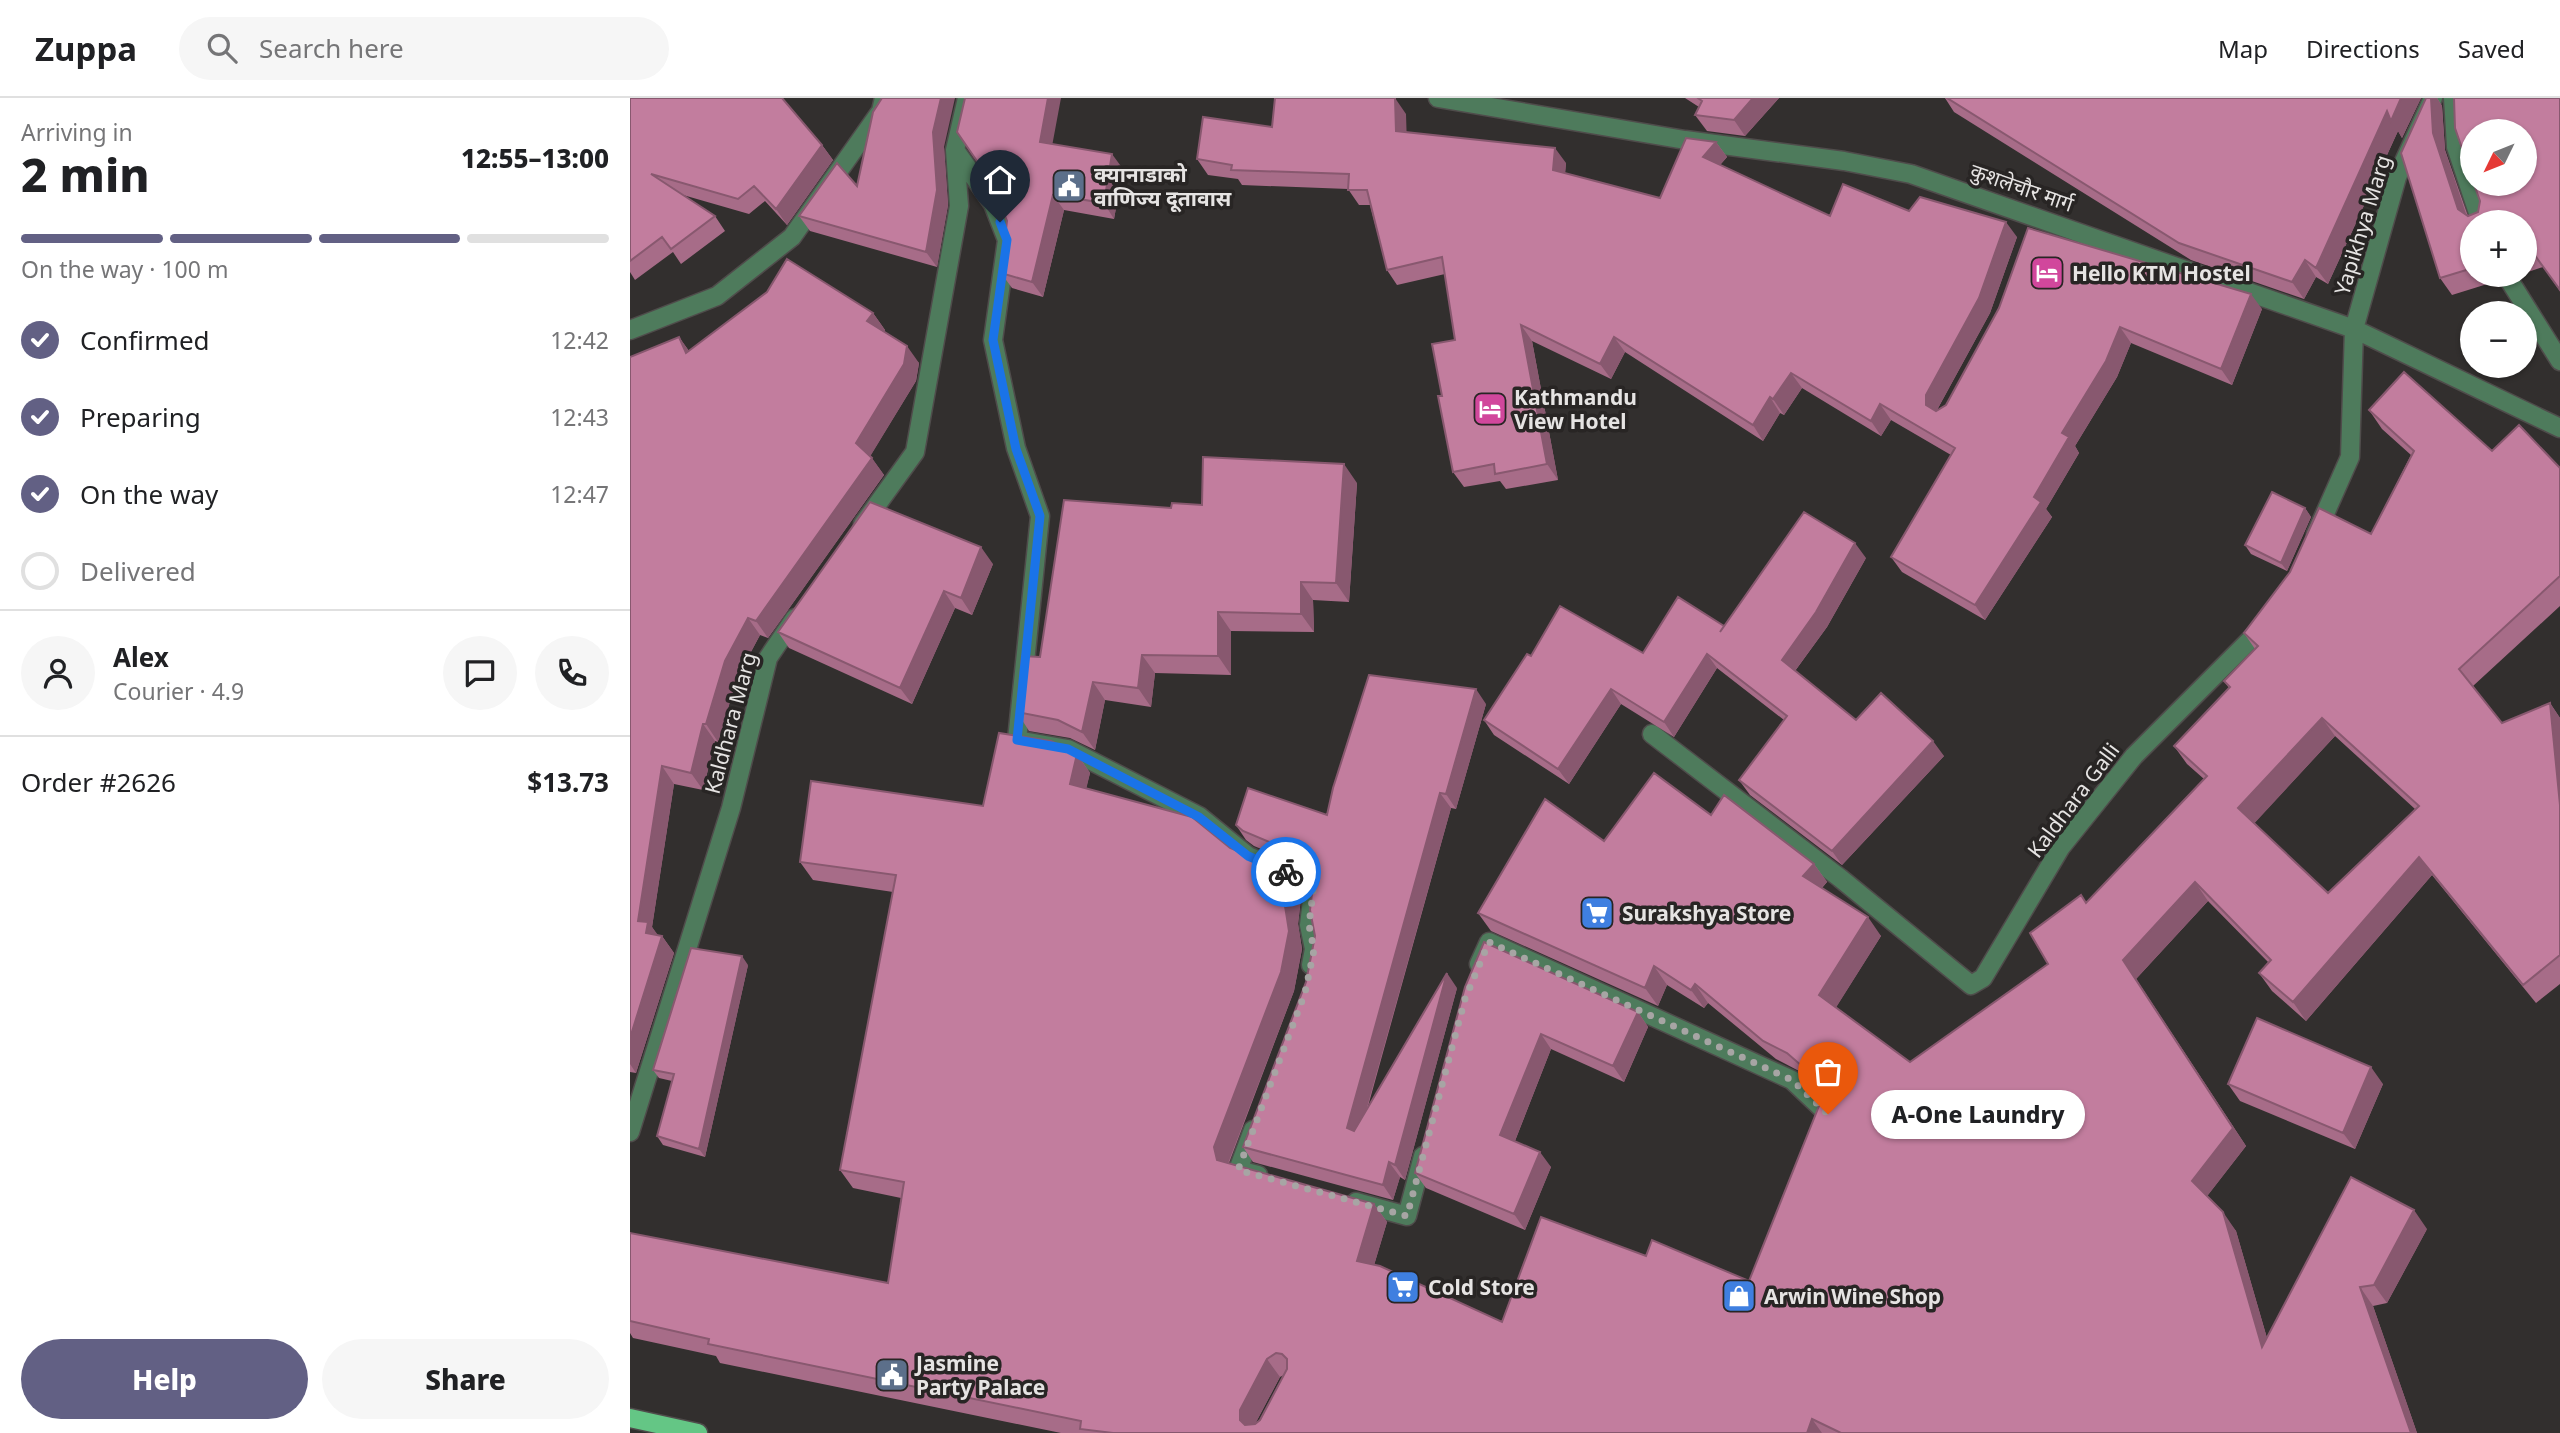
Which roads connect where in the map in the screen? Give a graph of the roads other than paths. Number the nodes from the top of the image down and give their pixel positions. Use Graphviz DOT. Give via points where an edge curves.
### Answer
graph roads {
  1 [pos="884,98"];
  2 [pos="967,98"];
  3 [pos="1438,98"];
  4 [pos="2433,98"];
  5 [pos="2454,98"];
  6 [pos="956,150"];
  7 [pos="2478,210"];
  8 [pos="2032,214"];
  9 [pos="2030,234"];
  10 [pos="2514,287"];
  11 [pos="2354,329"];
  12 [pos="630,330"];
  13 [pos="2560,361"];
  14 [pos="2560,428"];
  15 [pos="853,538"];
  16 [pos="2311,546"];
  17 [pos="805,603"];
  18 [pos="2275,611"];
  19 [pos="1652,734"];
  20 [pos="1474,976"];
  21 [pos="1307,982"];
  22 [pos="1261,1107"];
  23 [pos="633,1111"];
  24 [pos="1828,1114"];
  25 [pos="630,1132"];
  26 [pos="1428,1139"];
  27 [pos="1271,1180"];
  28 [pos="1332,1196"];
  29 [pos="630,1418"];
  30 [pos="698,1433"];
  1 -- 12 [label="street" via="881,111 792,237 717,296"];
  2 -- 6 [label="street"];
  3 -- 8 [label="street, कुशलेचौर मार्ग" via="1685,140 1858,163 1911,174"];
  4 -- 11 [label="street, Yapikhya Marg" via="2397,177"];
  5 -- 7 [label="street" via="2456,146"];
  6 -- 15 [label="street" via="959,206 915,452"];
  6 -- 21 [label="street" via="993,204 1007,240 993,340 1016,449 1040,516 1017,740 1068,749 1199,817 1248,856 1314,883 1309,925 1314,950"];
  8 -- 9 [label="street"];
  8 -- 11 [label="street, कुशलेचौर मार्ग"];
  10 -- 13 [label="street"];
  11 -- 14 [label="street, कुशलेचौर मार्ग"];
  11 -- 16 [label="street" via="2350,457"];
  17 -- 23 [label="street, Kaldhara Marg" via="768,658 731,808"];
  18 -- 19 [label="street, Kaldhara Galli" via="2134,756 2061,848 1983,978 1971,985"];
  20 -- 24 [label="street" via="1489,942 1792,1080"];
  22 -- 27 [label="street" via="1238,1170"];
  23 -- 25 [label="street, Kaldhara Marg"];
  26 -- 28 [label="street" via="1407,1216"];
  29 -- 30 [label="main road"];
}
